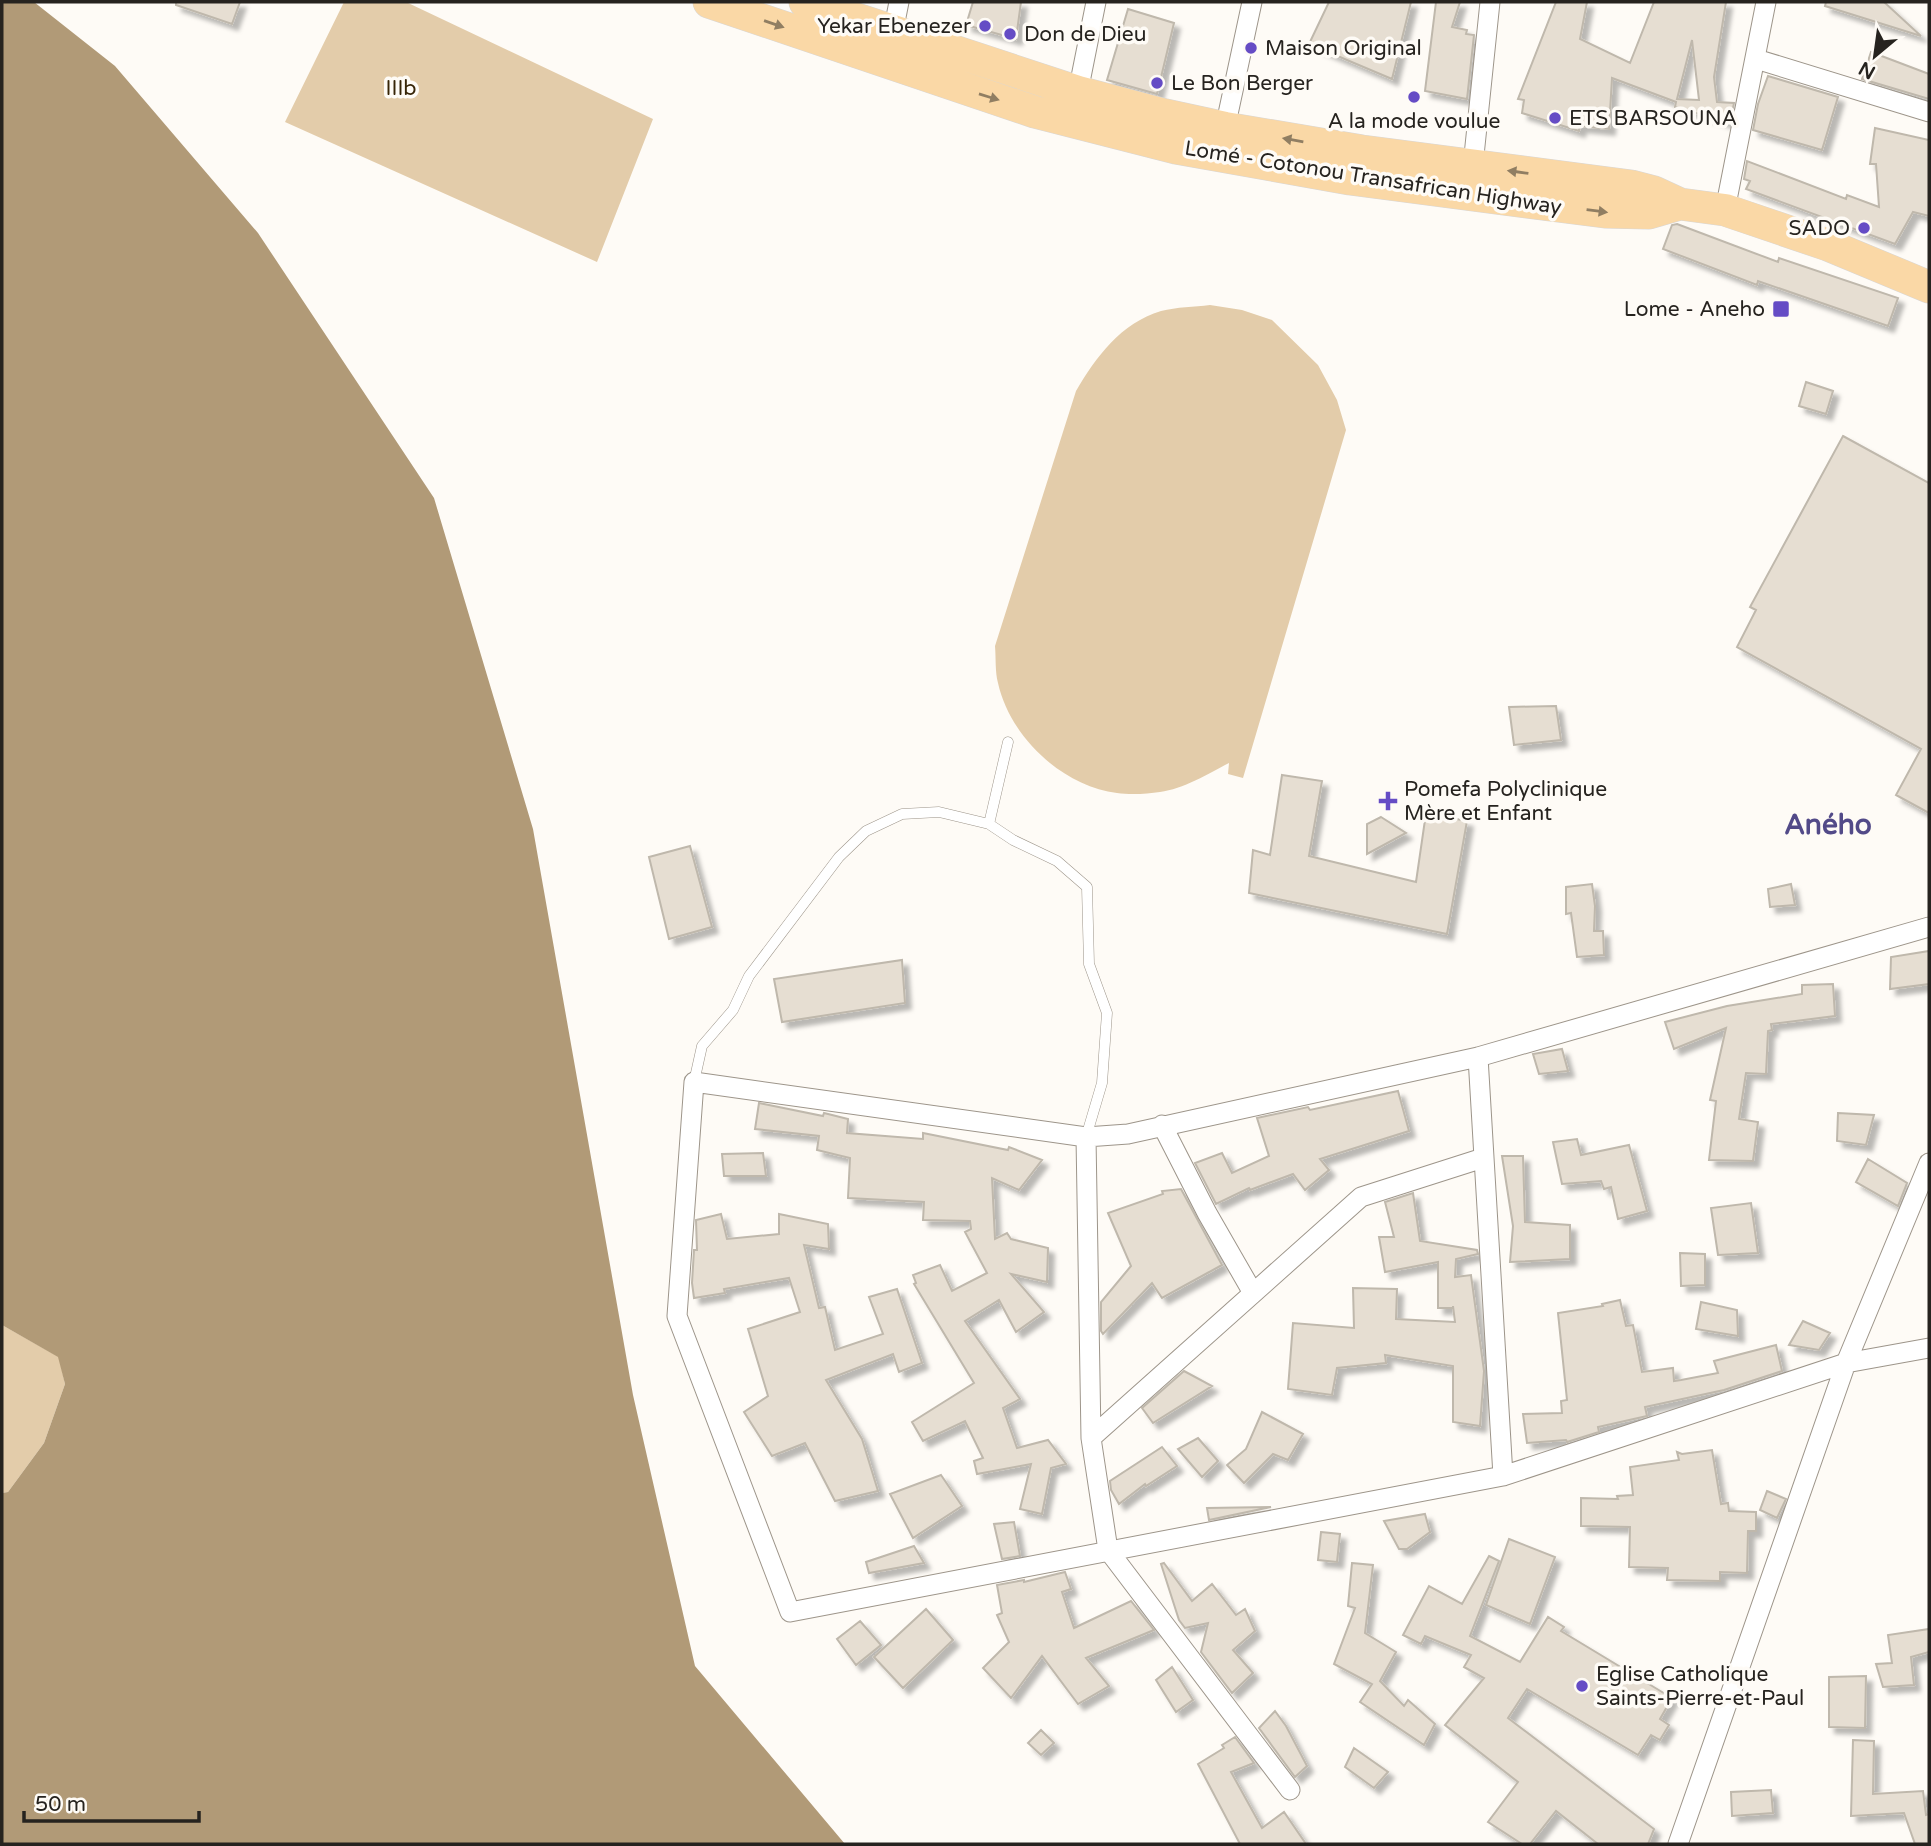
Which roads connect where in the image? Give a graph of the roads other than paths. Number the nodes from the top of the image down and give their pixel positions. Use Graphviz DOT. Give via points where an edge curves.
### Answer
graph roads {
  1 [pos="709,2"];
  2 [pos="805,2"];
  3 [pos="899,2"];
  4 [pos="1096,2"];
  5 [pos="1252,2"];
  6 [pos="1490,2"];
  7 [pos="1766,2"];
  8 [pos="893,32"];
  9 [pos="1756,59"];
  10 [pos="1078,92"];
  11 [pos="1929,112"];
  12 [pos="1225,128"];
  13 [pos="1474,165"];
  14 [pos="1681,204"];
  15 [pos="1726,209"];
  16 [pos="1929,287"];
  17 [pos="1008,742"];
  18 [pos="989,824"];
  19 [pos="1929,927"];
  20 [pos="1478,1057"];
  21 [pos="694,1082"];
  22 [pos="1162,1125"];
  23 [pos="1086,1137"];
  24 [pos="1483,1158"];
  25 [pos="1929,1163"];
  26 [pos="1253,1293"];
  27 [pos="1929,1348"];
  28 [pos="1846,1363"];
  29 [pos="1091,1438"];
  30 [pos="1503,1476"];
  31 [pos="1108,1550"];
  32 [pos="1290,1790"];
  33 [pos="1678,1844"];
  1 -- 14 [label="highway, Lomé - Cotonou Transafrican Highway, one-way" via="955,87 1176,148 1350,179 1605,212 1649,213"];
  2 -- 8 [label="highway, Lomé - Cotonou Transafrican Highway"];
  3 -- 8 [label="street"];
  4 -- 10 [label="street"];
  5 -- 12 [label="street"];
  6 -- 13 [label="street"];
  7 -- 9 [label="street"];
  8 -- 10 [label="highway, Lomé - Cotonou Transafrican Highway"];
  9 -- 11 [label="street"];
  9 -- 15 [label="street"];
  10 -- 12 [label="highway, Lomé - Cotonou Transafrican Highway"];
  13 -- 12 [label="highway, Lomé - Cotonou Transafrican Highway, one-way" via="1362,152"];
  14 -- 13 [label="highway, Lomé - Cotonou Transafrican Highway, one-way" via="1631,186"];
  14 -- 15 [label="highway, Lomé - Cotonou Transafrican Highway"];
  15 -- 16 [label="highway, Lomé - Cotonou Transafrican Highway"];
  17 -- 18 [label="lane"];
  18 -- 21 [label="lane" via="939,812 902,814 866,831 839,857 749,976 733,1010 702,1046"];
  18 -- 23 [label="lane" via="1056,861 1087,887 1089,964 1107,1013 1102,1083"];
  19 -- 20 [label="street"];
  20 -- 22 [label="street"];
  20 -- 24 [label="street"];
  21 -- 23 [label="street"];
  21 -- 31 [label="street" via="677,1316 790,1612"];
  22 -- 23 [label="street" via="1128,1134"];
  22 -- 26 [label="street"];
  23 -- 29 [label="street"];
  24 -- 26 [label="street" via="1361,1197"];
  24 -- 30 [label="street"];
  25 -- 28 [label="street"];
  26 -- 29 [label="street"];
  27 -- 28 [label="street"];
  28 -- 30 [label="street"];
  28 -- 33 [label="street"];
  29 -- 31 [label="street"];
  30 -- 31 [label="street"];
  31 -- 32 [label="street"];
}
